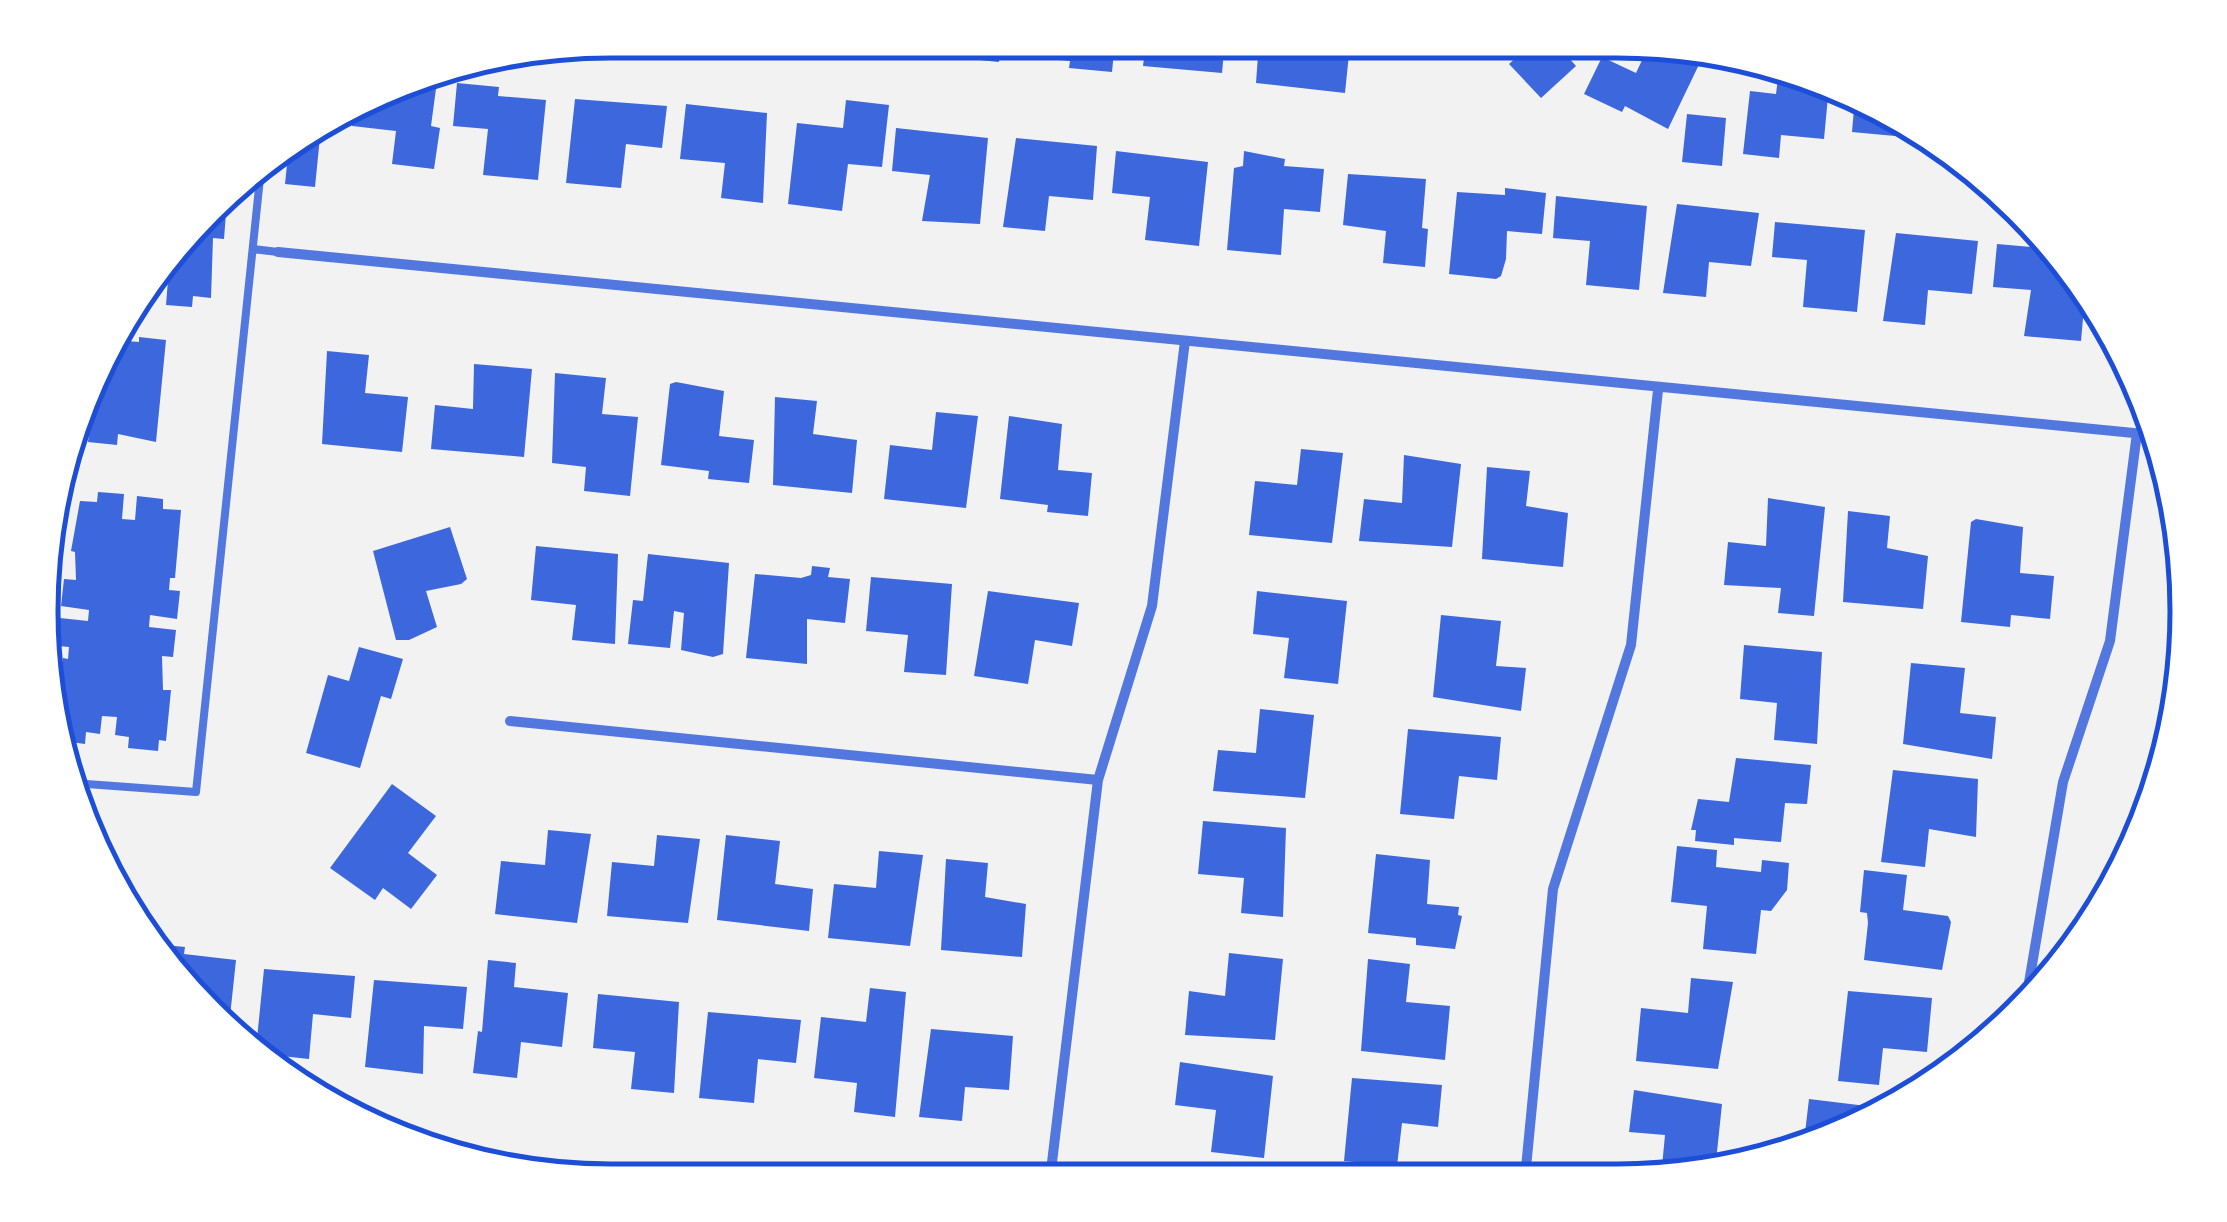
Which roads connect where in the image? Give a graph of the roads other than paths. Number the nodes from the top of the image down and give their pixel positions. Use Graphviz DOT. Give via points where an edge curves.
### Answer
graph roads {
  1 [pos="260,184"];
  2 [pos="253,249"];
  3 [pos="278,252"];
  4 [pos="1185,341"];
  5 [pos="1658,390"];
  6 [pos="2136,433"];
  7 [pos="2140,433"];
  8 [pos="510,721"];
  9 [pos="1098,780"];
  10 [pos="85,784"];
  11 [pos="2030,978"];
  12 [pos="1052,1164"];
  13 [pos="1526,1164"];
  1 -- 2 [label="lane"];
  2 -- 3 [label="lane"];
  2 -- 10 [label="lane" via="196,792"];
  3 -- 4 [label="street"];
  4 -- 5 [label="street"];
  4 -- 9 [label="street" via="1152,606"];
  5 -- 6 [label="street"];
  5 -- 13 [label="street" via="1631,646 1553,889"];
  6 -- 7 [label="street"];
  6 -- 11 [label="street" via="2110,641 2063,782"];
  8 -- 9 [label="street"];
  9 -- 12 [label="street"];
}
